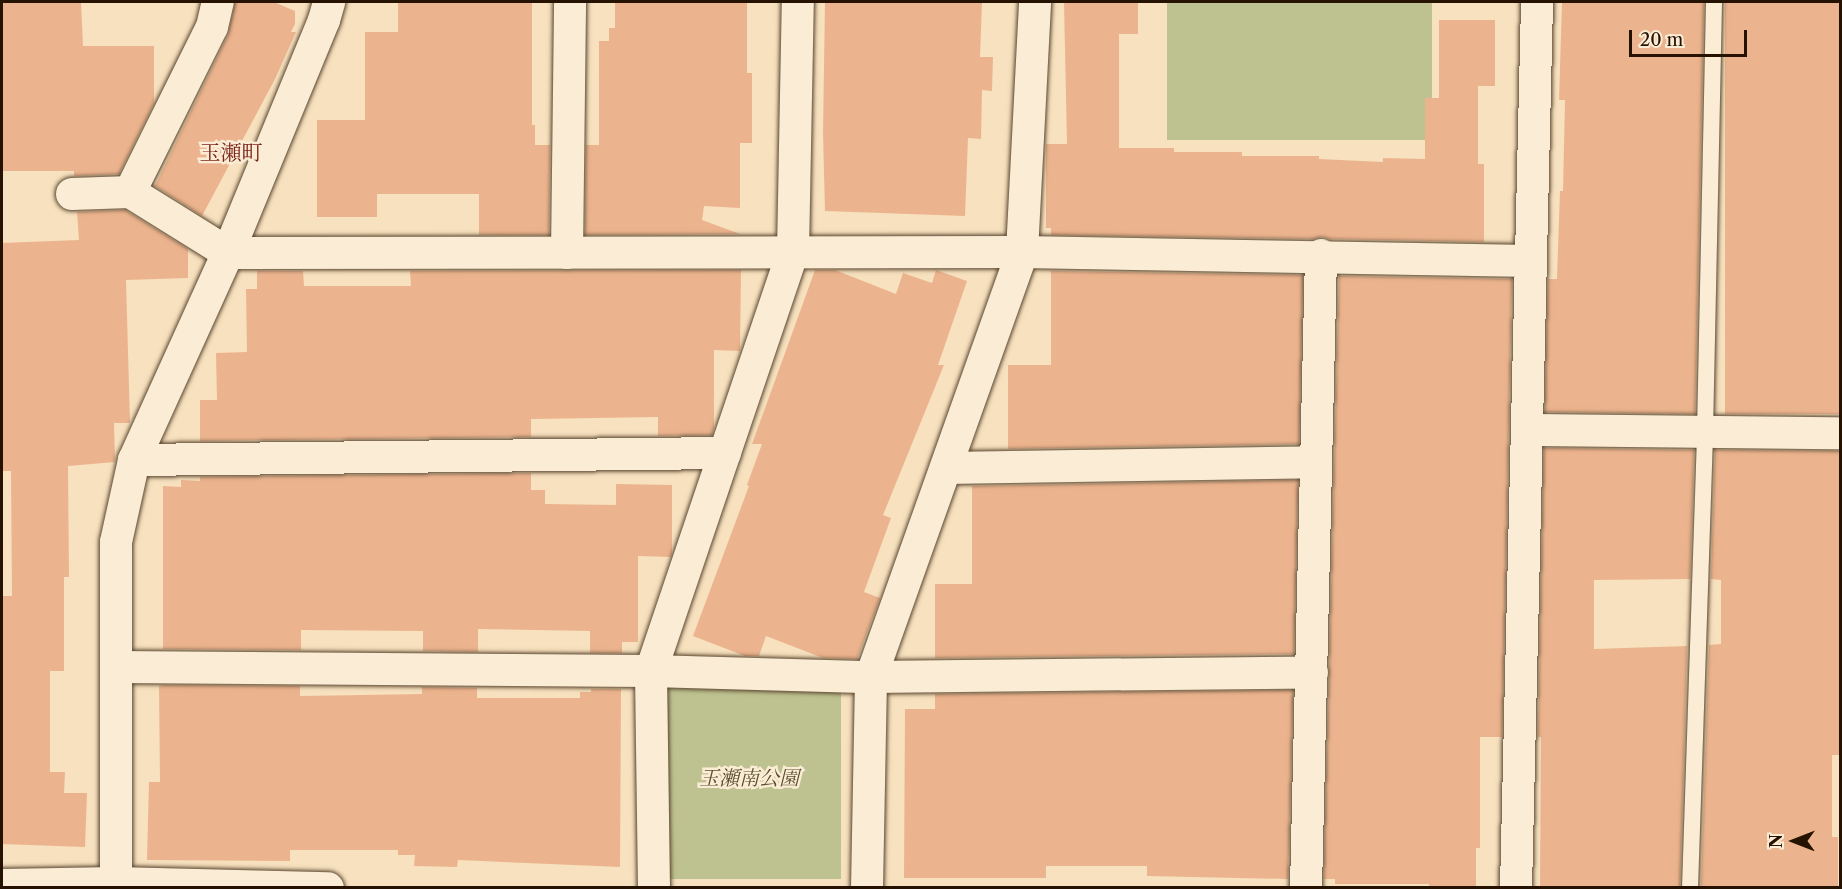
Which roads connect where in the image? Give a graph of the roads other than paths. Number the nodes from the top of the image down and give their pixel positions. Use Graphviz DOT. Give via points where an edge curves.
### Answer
graph roads {
  1 [pos="218,2"];
  2 [pos="329,2"];
  3 [pos="570,2"];
  4 [pos="798,2"];
  5 [pos="1035,2"];
  6 [pos="1537,2"];
  7 [pos="1714,2"];
  8 [pos="130,192"];
  9 [pos="72,194"];
  10 [pos="793,252"];
  11 [pos="1022,252"];
  12 [pos="228,253"];
  13 [pos="567,253"];
  14 [pos="1321,255"];
  15 [pos="1531,261"];
  16 [pos="1528,430"];
  17 [pos="1705,432"];
  18 [pos="1840,433"];
  19 [pos="725,453"];
  20 [pos="134,460"];
  21 [pos="1316,462"];
  22 [pos="946,468"];
  23 [pos="117,667"];
  24 [pos="651,671"];
  25 [pos="1312,672"];
  26 [pos="871,677"];
  27 [pos="2,885"];
  28 [pos="116,885"];
  29 [pos="328,888"];
  30 [pos="654,888"];
  31 [pos="867,888"];
  32 [pos="1306,888"];
  33 [pos="1516,888"];
  34 [pos="1690,888"];
  1 -- 8 [label="street" via="212,27"];
  2 -- 12 [label="street"];
  3 -- 13 [label="street"];
  4 -- 10 [label="street"];
  5 -- 11 [label="street"];
  6 -- 15 [label="street"];
  7 -- 17 [label="lane"];
  8 -- 9 [label="street"];
  8 -- 12 [label="street"];
  10 -- 11 [label="street"];
  10 -- 13 [label="street"];
  10 -- 19 [label="street"];
  11 -- 14 [label="street"];
  11 -- 22 [label="street"];
  12 -- 13 [label="street"];
  12 -- 20 [label="street"];
  14 -- 15 [label="street"];
  14 -- 21 [label="street"];
  15 -- 16 [label="street"];
  16 -- 17 [label="street"];
  16 -- 33 [label="street"];
  17 -- 18 [label="street"];
  17 -- 34 [label="lane"];
  19 -- 20 [label="street"];
  19 -- 24 [label="street"];
  20 -- 23 [label="street" via="117,542"];
  21 -- 22 [label="street"];
  21 -- 25 [label="street"];
  22 -- 26 [label="street"];
  23 -- 24 [label="street"];
  23 -- 28 [label="street"];
  24 -- 26 [label="street"];
  24 -- 30 [label="street"];
  25 -- 26 [label="street"];
  25 -- 32 [label="street"];
  26 -- 31 [label="street"];
  27 -- 28 [label="street"];
  28 -- 29 [label="street"];
}
